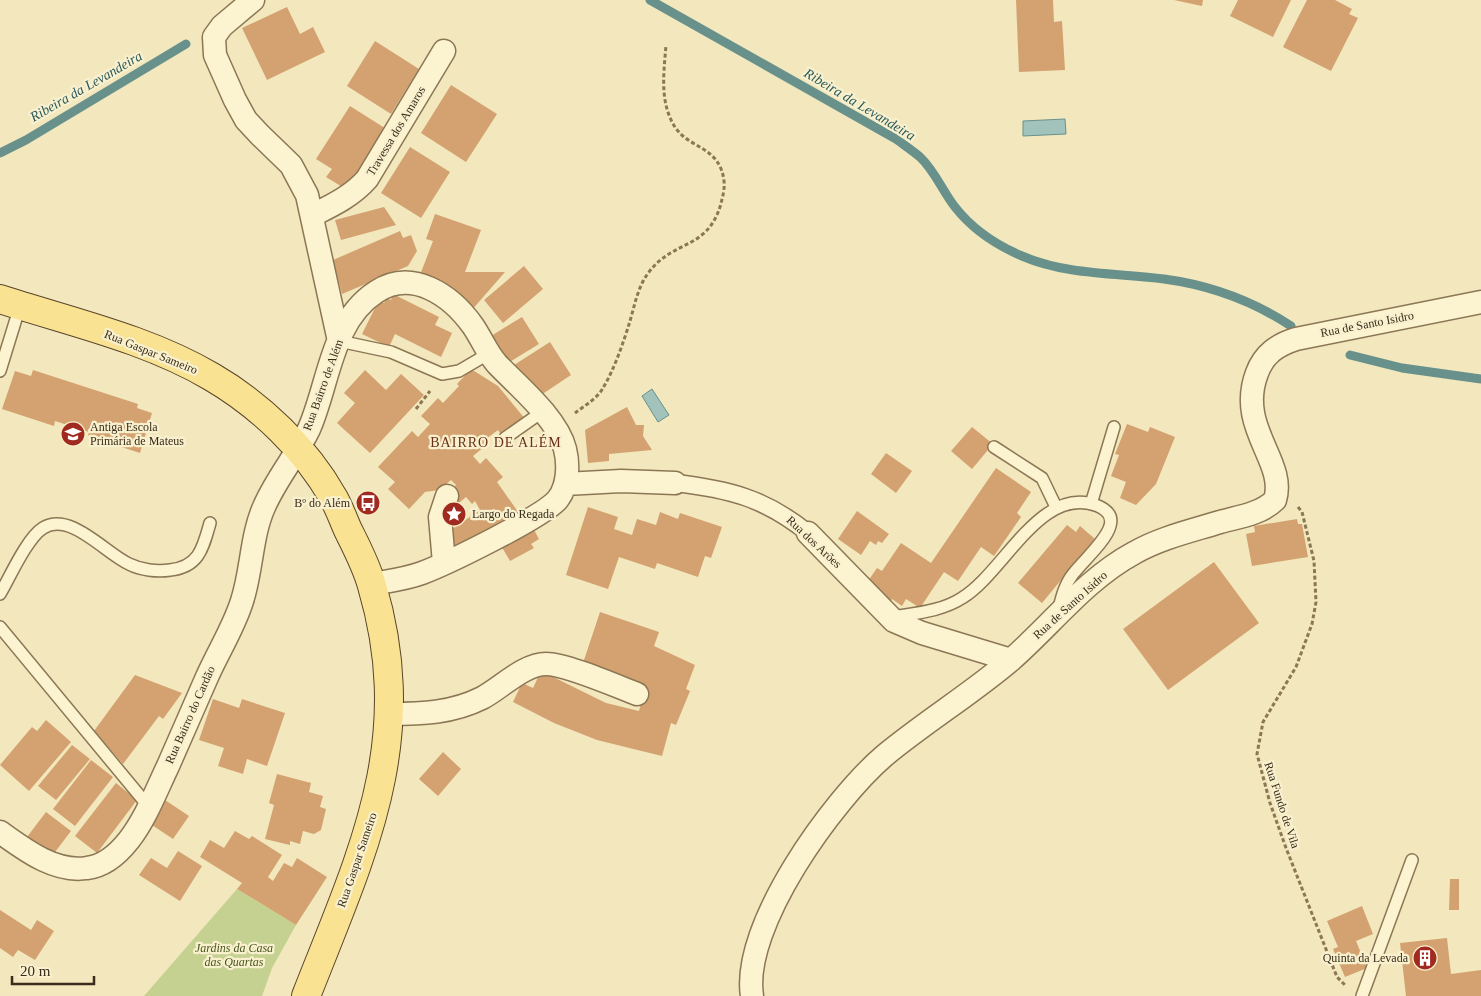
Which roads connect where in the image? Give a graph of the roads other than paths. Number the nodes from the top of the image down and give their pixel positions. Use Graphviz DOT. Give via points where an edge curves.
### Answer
graph roads {
  1 [pos="253,0"];
  2 [pos="444,51"];
  3 [pos="313,215"];
  4 [pos="10,302"];
  5 [pos="1481,302"];
  6 [pos="339,341"];
  7 [pos="488,354"];
  8 [pos="0,371"];
  9 [pos="542,412"];
  10 [pos="1114,427"];
  11 [pos="505,438"];
  12 [pos="994,447"];
  13 [pos="298,449"];
  14 [pos="565,484"];
  15 [pos="674,484"];
  16 [pos="447,496"];
  17 [pos="1091,504"];
  18 [pos="1056,506"];
  19 [pos="210,523"];
  20 [pos="808,533"];
  21 [pos="444,563"];
  22 [pos="372,584"];
  23 [pos="0,594"];
  24 [pos="1056,616"];
  25 [pos="889,617"];
  26 [pos="0,627"];
  27 [pos="1011,660"];
  28 [pos="637,694"];
  29 [pos="389,714"];
  30 [pos="149,807"];
  31 [pos="0,832"];
  32 [pos="1412,860"];
  33 [pos="306,996"];
  34 [pos="752,996"];
  35 [pos="1362,996"];
  1 -- 3 [label="street" via="214,37 215,55 246,120 291,165 300,179"];
  2 -- 3 [label="street, Travessa dos Amaros" via="367,179 343,200"];
  3 -- 6 [label="street"];
  4 -- 8 [label="lane"];
  4 -- 13 [label="main road, Rua Gaspar Sameiro" via="113,335 189,365 243,398"];
  5 -- 24 [label="street, Rua de Santo Isidro" via="1296,339 1274,348 1258,369 1251,397 1254,421 1276,476 1275,500 1269,506 1145,547 1106,571"];
  6 -- 7 [label="lane" via="391,352 442,374 459,371"];
  6 -- 7 [label="street, Rua Bairro de Além" via="348,322 366,299 390,284 408,281 427,286 449,300 473,327"];
  6 -- 13 [label="street, Rua Bairro de Além" via="316,410"];
  7 -- 9 [label="street, Rua Bairro de Além"];
  9 -- 11 [label="lane"];
  9 -- 14 [label="street, Rua Bairro de Além" via="556,430 566,452"];
  10 -- 17 [label="lane"];
  12 -- 18 [label="lane" via="1042,478"];
  13 -- 22 [label="main road, Rua Gaspar Sameiro" via="333,497"];
  13 -- 30 [label="street, Rua Bairro do Cardão" via="262,510 240,606"];
  14 -- 15 [label="street, Rua dos Arões" via="621,480"];
  14 -- 21 [label="street" via="557,500 540,514"];
  15 -- 20 [label="street, Rua dos Arões" via="708,487 758,500"];
  16 -- 21 [label="street" via="440,517"];
  17 -- 18 [label="lane"];
  17 -- 24 [label="lane" via="1107,511 1110,527 1068,581"];
  18 -- 25 [label="lane" via="970,593 939,608"];
  19 -- 23 [label="lane" via="203,547 194,561 183,568 162,571 130,565 73,526 56,523 43,528 32,539"];
  20 -- 25 [label="street, Rua dos Arões"];
  21 -- 22 [label="street" via="412,576"];
  22 -- 29 [label="main road, Rua Gaspar Sameiro" via="387,661"];
  24 -- 27 [label="street, Rua de Santo Isidro"];
  25 -- 27 [label="street, Rua dos Arões" via="922,633"];
  26 -- 30 [label="lane"];
  27 -- 34 [label="street, Rua de Santo Isidro" via="884,757 835,810 796,864 769,915 760,940"];
  28 -- 29 [label="street" via="546,664 526,670 483,698 453,709 437,713"];
  29 -- 33 [label="main road, Rua Gaspar Sameiro" via="384,768 372,822"];
  30 -- 31 [label="street, Rua Bairro do Cardão" via="130,840 116,854 103,864 86,869 66,868 45,861"];
  32 -- 35 [label="lane"];
}
